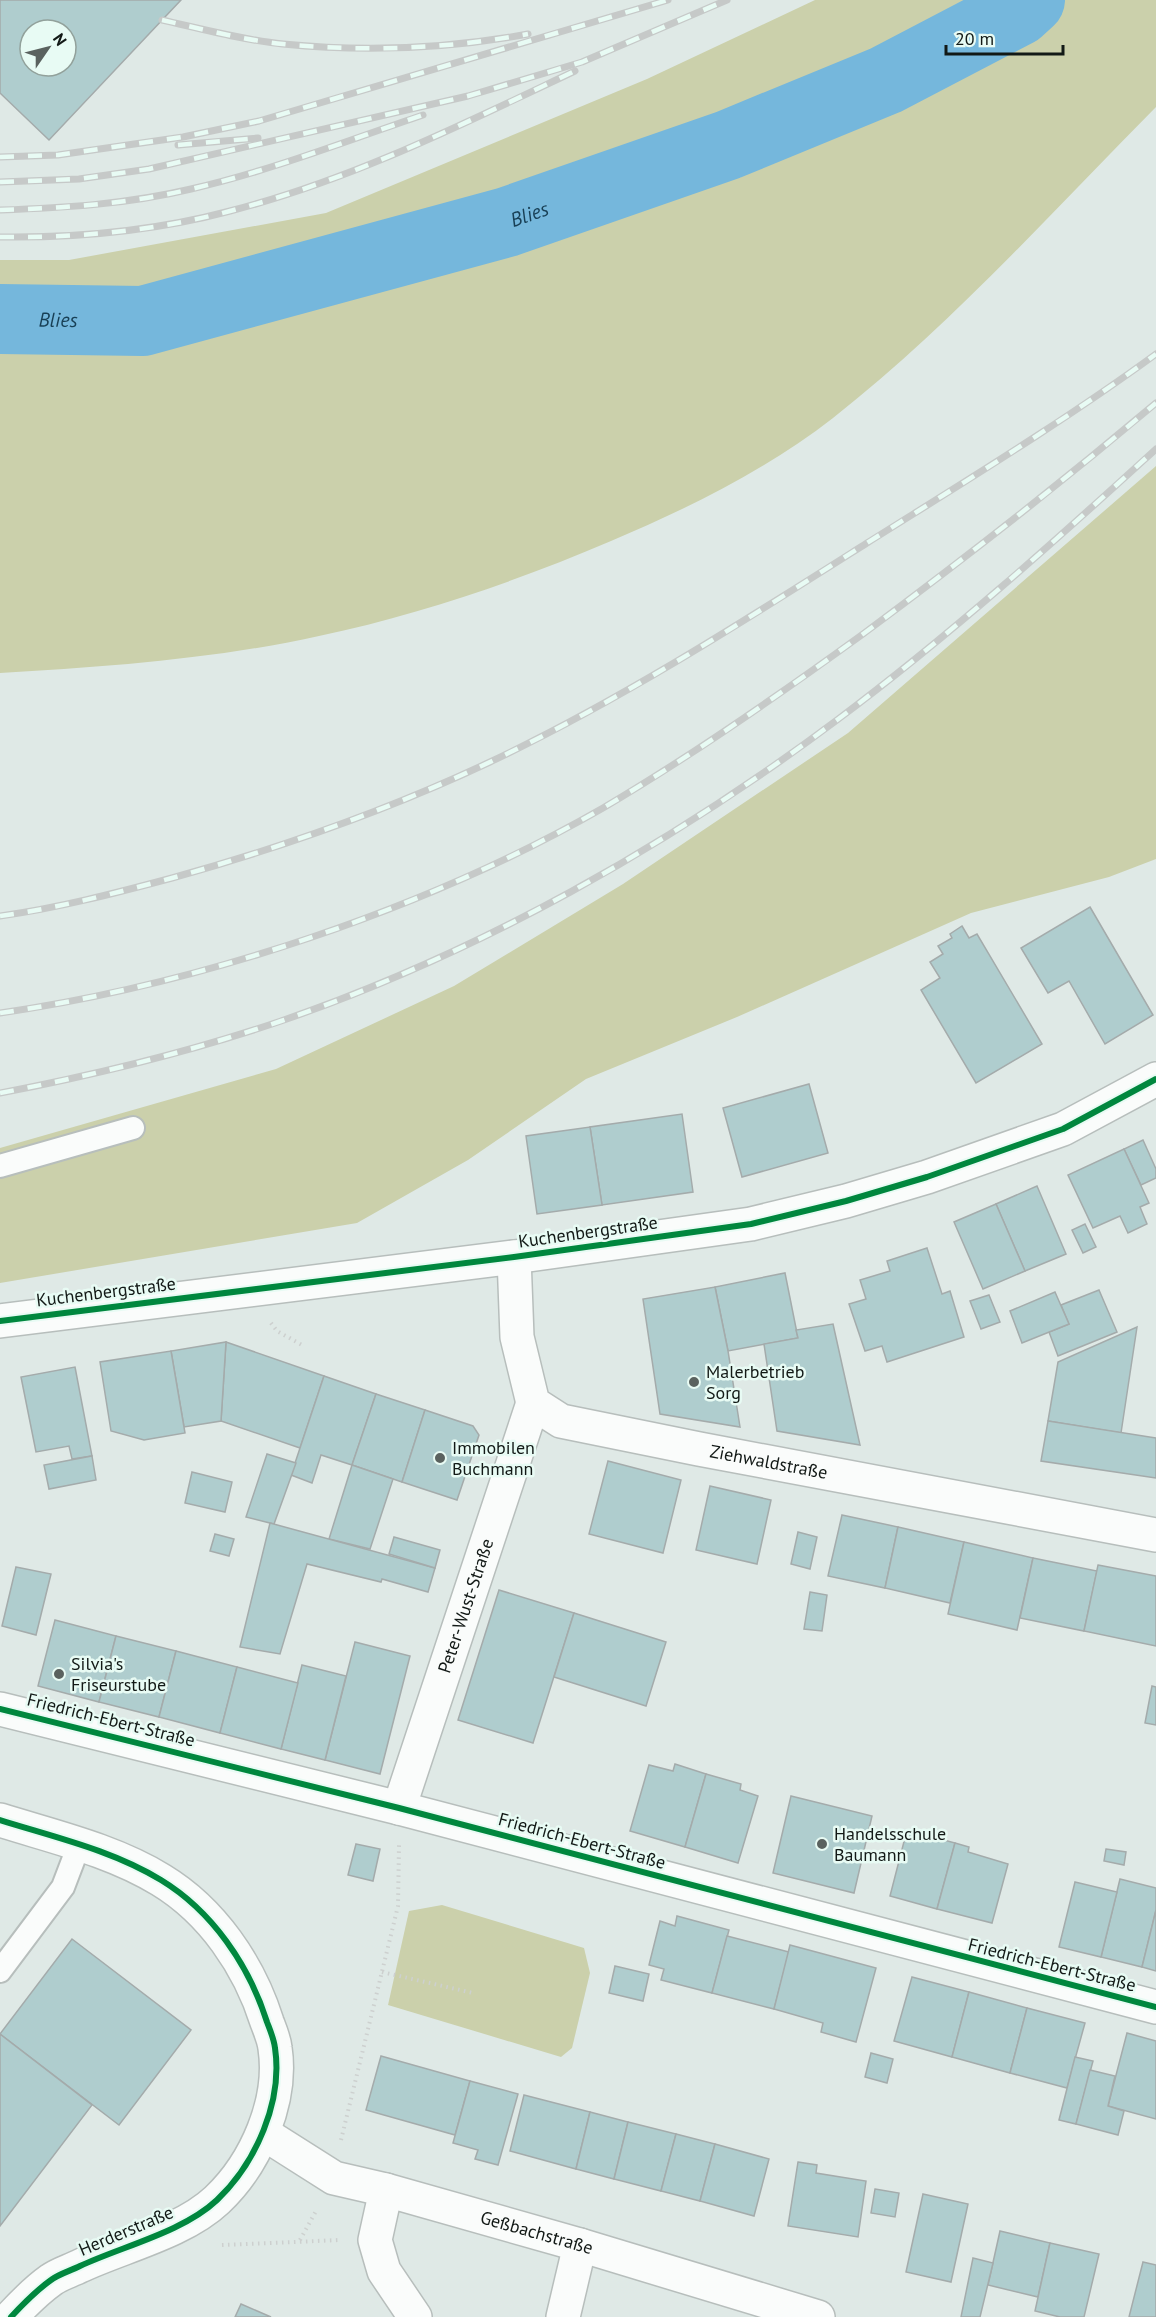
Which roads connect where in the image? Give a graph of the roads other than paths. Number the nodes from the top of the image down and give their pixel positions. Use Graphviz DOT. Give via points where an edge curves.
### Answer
graph roads {
  1 [pos="1156,1080"];
  2 [pos="133,1128"];
  3 [pos="0,1166"];
  4 [pos="514,1257"];
  5 [pos="0,1321"];
  6 [pos="533,1403"];
  7 [pos="1156,1535"];
  8 [pos="0,1709"];
  9 [pos="399,1808"];
  10 [pos="0,1820"];
  11 [pos="79,1845"];
  12 [pos="0,1971"];
  13 [pos="1156,2007"];
  14 [pos="263,2133"];
  15 [pos="386,2190"];
  16 [pos="580,2245"];
  17 [pos="11,2317"];
  18 [pos="415,2317"];
  19 [pos="563,2317"];
  20 [pos="818,2317"];
  1 -- 4 [label="street, Kuchenbergstraße" via="1063,1129 846,1201 751,1224"];
  2 -- 3 [label="lane"];
  4 -- 5 [label="street, Kuchenbergstraße"];
  4 -- 6 [label="street" via="517,1337"];
  6 -- 7 [label="street, Ziehwaldstraße" via="561,1421"];
  6 -- 9 [label="street, Peter-Wust-Straße"];
  8 -- 9 [label="street, Friedrich-Ebert-Straße"];
  9 -- 13 [label="street, Friedrich-Ebert-Straße"];
  10 -- 11 [label="street, Herderstraße"];
  11 -- 12 [label="lane" via="63,1887"];
  11 -- 14 [label="street, Herderstraße" via="162,1880 210,1921 240,1960 262,2005 275,2048 276,2087"];
  14 -- 15 [label="street, Geßbachstraße" via="334,2178"];
  14 -- 17 [label="street, Herderstraße" via="217,2200 184,2224 52,2279"];
  15 -- 16 [label="street, Geßbachstraße"];
  15 -- 18 [label="street" via="375,2240 384,2271"];
  16 -- 19 [label="street"];
  16 -- 20 [label="street, Geßbachstraße"];
}
